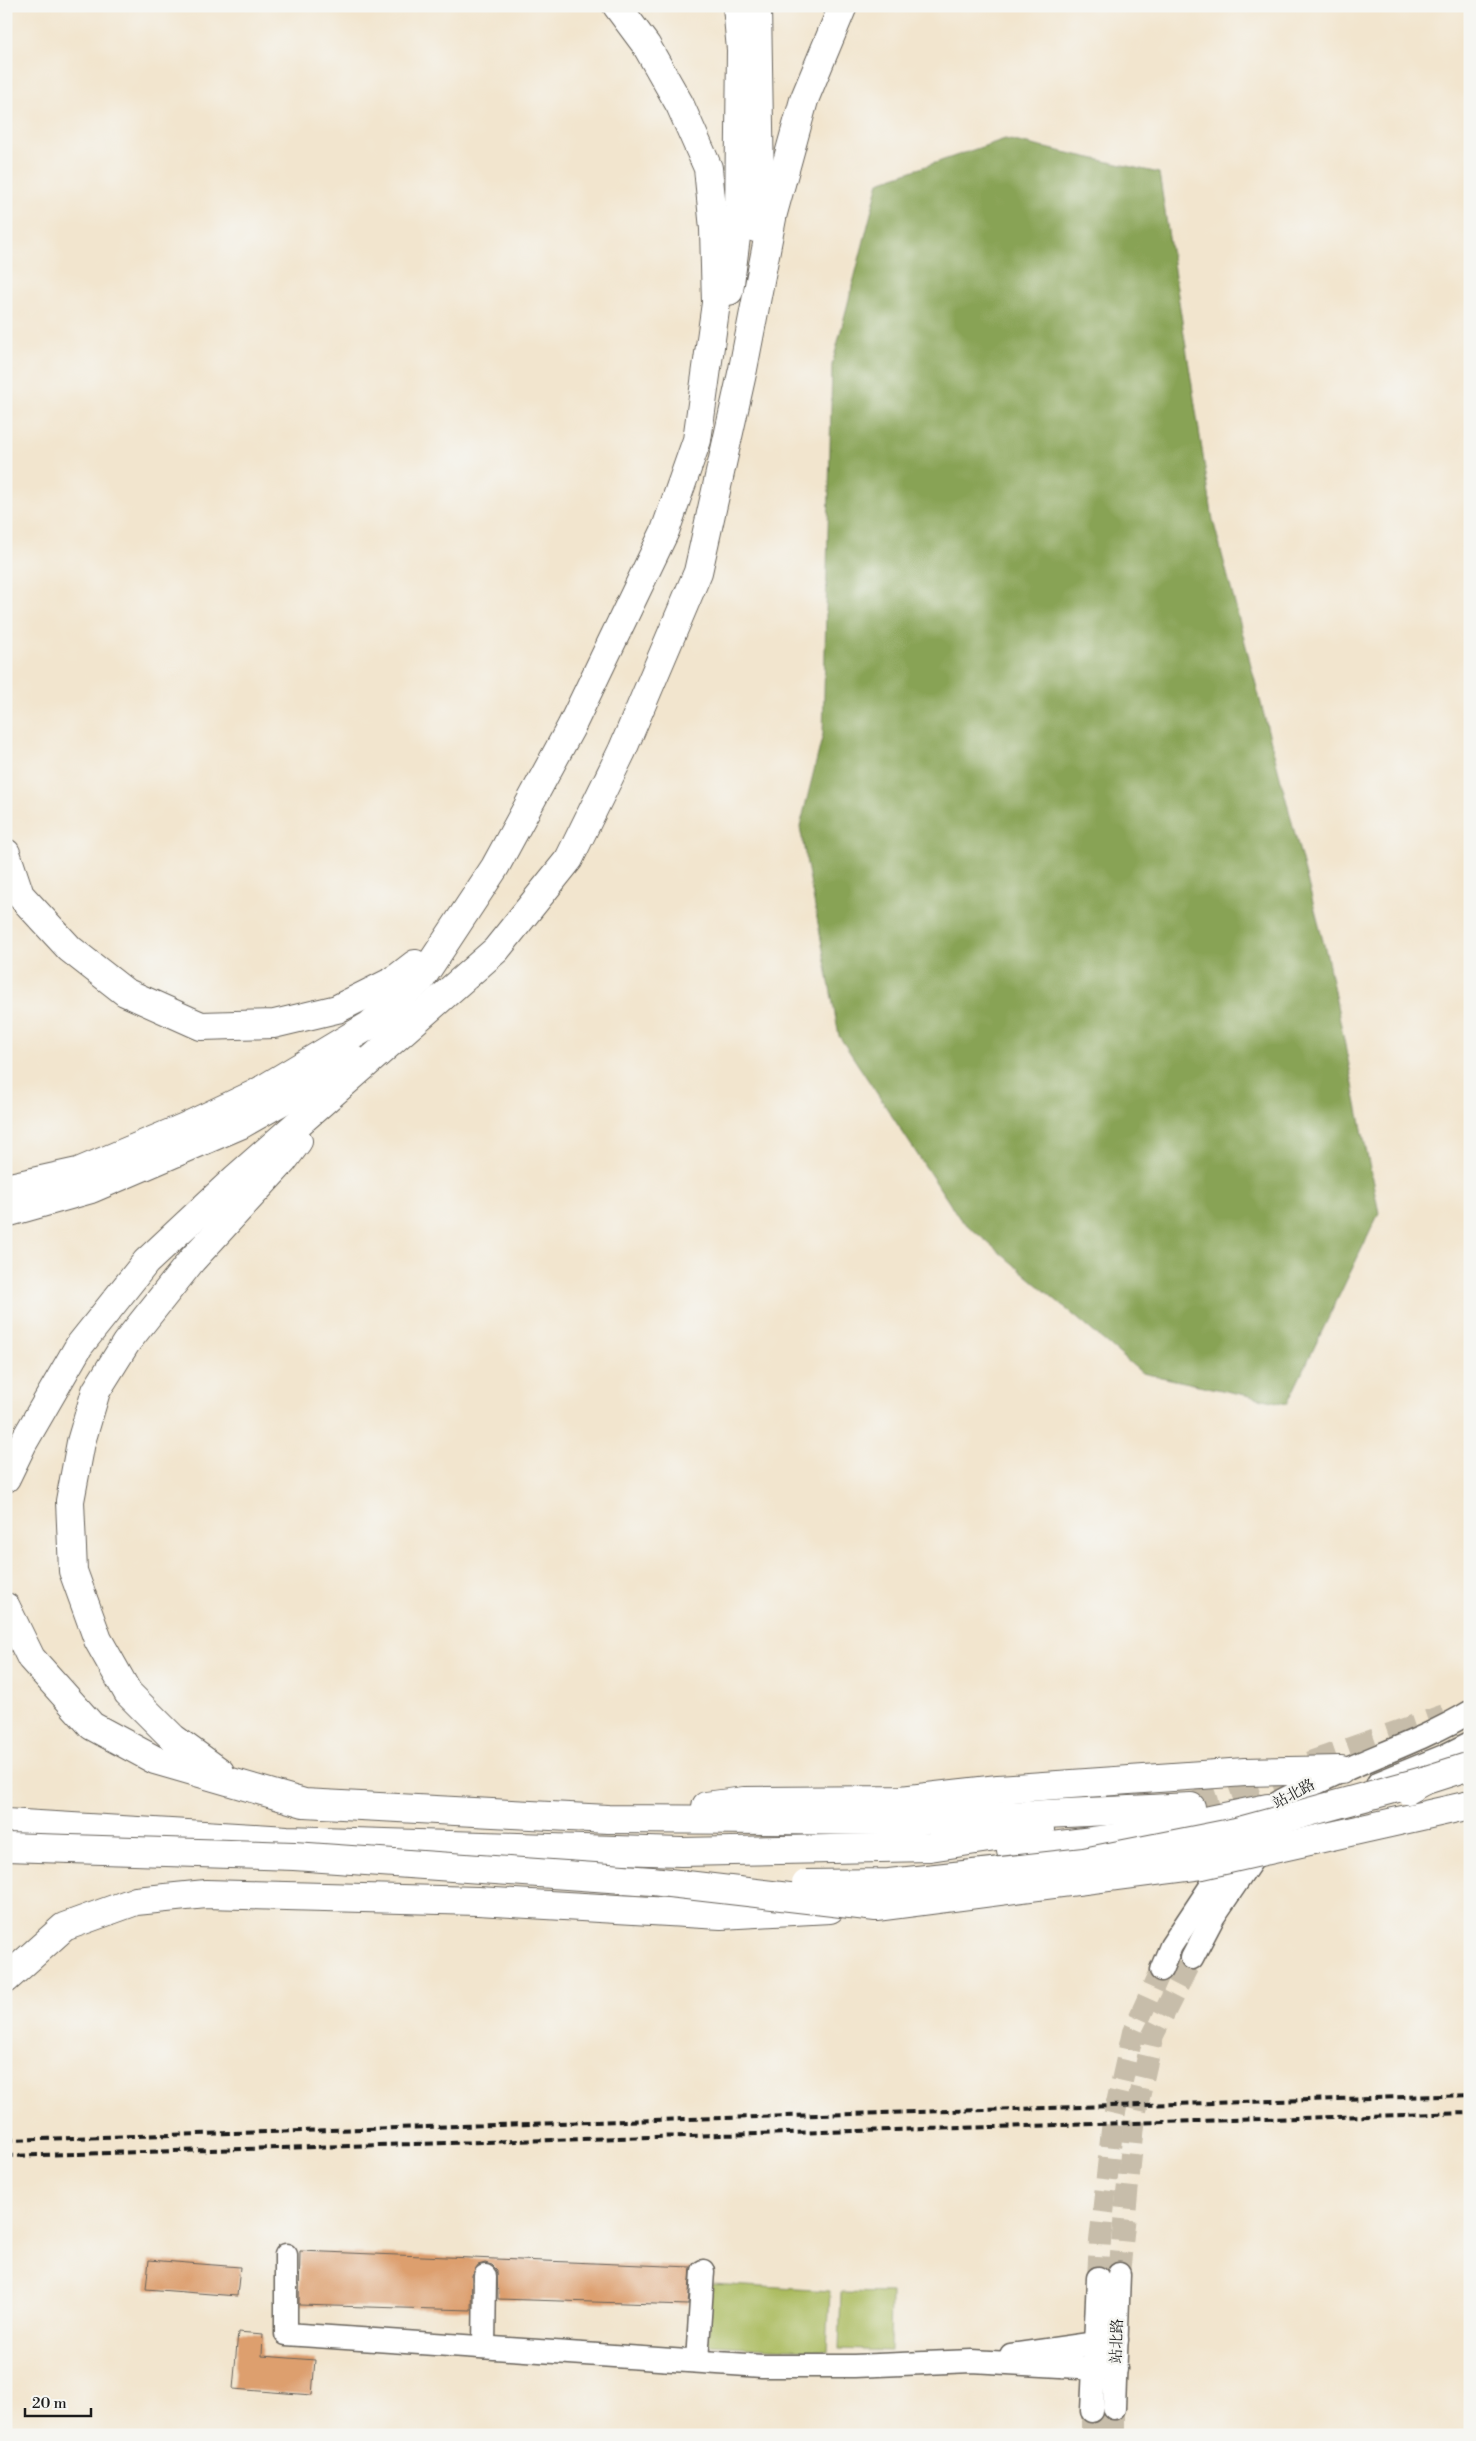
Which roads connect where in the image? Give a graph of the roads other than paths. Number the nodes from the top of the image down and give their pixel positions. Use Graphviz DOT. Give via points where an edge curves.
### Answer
graph roads {
  1 [pos="617,6"];
  2 [pos="737,6"];
  3 [pos="757,6"];
  4 [pos="843,6"];
  5 [pos="743,369"];
  6 [pos="702,398"];
  7 [pos="6,853"];
  8 [pos="495,867"];
  9 [pos="398,1036"];
  10 [pos="333,1093"];
  11 [pos="84,1181"];
  12 [pos="6,1188"];
  13 [pos="6,1213"];
  14 [pos="6,1478"];
  15 [pos="6,1607"];
  16 [pos="1470,1712"];
  17 [pos="1470,1743"];
  18 [pos="1470,1766"];
  19 [pos="1341,1770"];
  20 [pos="1423,1781"];
  21 [pos="237,1785"];
  22 [pos="1470,1805"];
  23 [pos="1268,1808"];
  24 [pos="608,1820"];
  25 [pos="6,1823"];
  26 [pos="6,1847"];
  27 [pos="651,1850"];
  28 [pos="1202,1865"];
  29 [pos="679,1885"];
  30 [pos="876,1906"];
  31 [pos="1192,1958"];
  32 [pos="1161,1970"];
  33 [pos="6,1979"];
  34 [pos="286,2256"];
  35 [pos="703,2271"];
  36 [pos="484,2276"];
  37 [pos="1108,2276"];
  38 [pos="1106,2341"];
  39 [pos="484,2347"];
  40 [pos="697,2361"];
  41 [pos="972,2361"];
  42 [pos="1105,2370"];
  43 [pos="1114,2408"];
  44 [pos="1092,2411"];
  1 -- 6 [label="highway" via="646,45 680,105 708,168 716,303"];
  2 -- 6 [label="highway" via="741,50 739,214 730,286"];
  3 -- 5 [label="highway" via="760,186"];
  4 -- 5 [label="highway" via="802,109 773,213"];
  5 -- 9 [label="highway" via="698,572 622,751 569,859 496,950"];
  6 -- 8 [label="highway" via="697,440 664,531 572,727"];
  7 -- 8 [label="highway" via="20,895 70,949 125,992 202,1026 274,1024 337,1009 393,981 432,951"];
  8 -- 11 [label="highway" via="421,979 370,1025 255,1094"];
  9 -- 10 [label="highway"];
  9 -- 11 [label="highway" via="240,1125"];
  10 -- 14 [label="highway" via="146,1262 79,1346 22,1443"];
  10 -- 21 [label="highway" via="283,1161 192,1260 126,1343 96,1391 81,1442 70,1501 73,1571 98,1640 128,1693 174,1738"];
  11 -- 12 [label="highway"];
  11 -- 13 [label="highway"];
  15 -- 21 [label="highway" via="30,1658 92,1726 155,1760"];
  16 -- 19 [label="street, 站北路" via="1444,1728"];
  17 -- 31 [label="street, 站北路" via="1344,1796 1271,1832 1214,1916"];
  18 -- 20 [label="highway, bridge"];
  19 -- 23 [label="street, 站北路"];
  19 -- 24 [label="highway" via="1226,1773 998,1788 902,1800 744,1801"];
  20 -- 28 [label="highway, bridge" via="1374,1808"];
  20 -- 29 [label="highway, bridge" via="1236,1832 1084,1862 889,1883"];
  21 -- 24 [label="highway" via="304,1803"];
  22 -- 28 [label="highway, bridge"];
  23 -- 27 [label="highway" via="1133,1836 925,1862 782,1867"];
  23 -- 32 [label="street, 站北路" via="1224,1864 1171,1946"];
  24 -- 27 [label="highway" via="901,1821 1191,1807 930,1847"];
  25 -- 27 [label="highway" via="287,1840"];
  26 -- 29 [label="highway, bridge" via="294,1856"];
  28 -- 30 [label="highway, bridge"];
  29 -- 30 [label="highway, bridge"];
  30 -- 33 [label="highway, bridge" via="721,1915 478,1901 206,1894 136,1901 64,1927"];
  34 -- 39 [label="street" via="286,2334"];
  35 -- 40 [label="street"];
  36 -- 39 [label="street"];
  37 -- 38 [label="street, 站北路"];
  38 -- 41 [label="street"];
  38 -- 42 [label="street, 站北路"];
  39 -- 40 [label="street"];
  40 -- 41 [label="street" via="771,2366"];
  41 -- 42 [label="street"];
  42 -- 43 [label="street, 站北路"];
  42 -- 44 [label="street, 站北路"];
}
